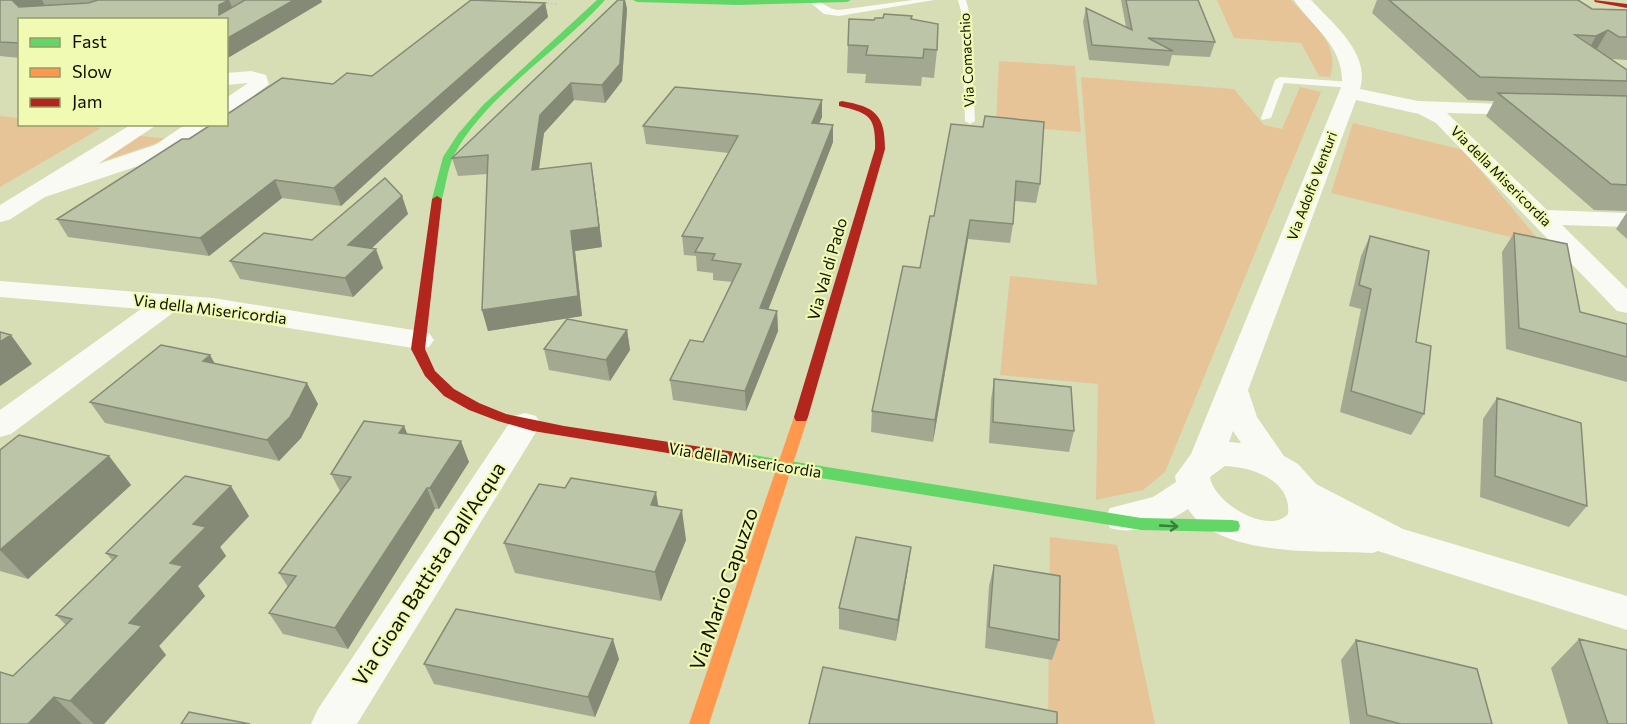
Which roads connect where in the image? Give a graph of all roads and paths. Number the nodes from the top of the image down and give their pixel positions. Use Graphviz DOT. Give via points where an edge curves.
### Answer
graph roads {
  1 [pos="601,0"];
  2 [pos="637,0"];
  3 [pos="846,0"];
  4 [pos="930,0"];
  5 [pos="962,0"];
  6 [pos="1302,0"];
  7 [pos="1598,0"];
  8 [pos="1616,0"];
  9 [pos="664,1"];
  10 [pos="815,2"];
  11 [pos="1627,6"];
  12 [pos="228,80"];
  13 [pos="1351,88"];
  14 [pos="842,104"];
  15 [pos="1413,106"];
  16 [pos="228,107"];
  17 [pos="1548,109"];
  18 [pos="1266,118"];
  19 [pos="970,121"];
  20 [pos="145,126"];
  21 [pos="198,126"];
  22 [pos="35,193"];
  23 [pos="0,215"];
  24 [pos="1541,217"];
  25 [pos="1627,220"];
  26 [pos="0,289"];
  27 [pos="168,303"];
  28 [pos="1627,304"];
  29 [pos="419,340"];
  30 [pos="1233,390"];
  31 [pos="525,424"];
  32 [pos="0,426"];
  33 [pos="1272,464"];
  34 [pos="786,467"];
  35 [pos="1199,474"];
  36 [pos="1304,494"];
  37 [pos="1112,519"];
  38 [pos="1232,526"];
  39 [pos="1286,534"];
  40 [pos="1393,541"];
  41 [pos="1627,613"];
  42 [pos="333,724"];
  43 [pos="699,724"];
  1 -- 29 [label="street, Via della Misericordia" via="486,107 448,157 437,199"];
  2 -- 9 [label="street"];
  3 -- 10 [label="street"];
  4 -- 10 [label="lane" via="839,13 827,12"];
  5 -- 19 [label="lane, Via Comacchio"];
  6 -- 13 [label="street" via="1347,53 1353,69"];
  7 -- 11 [label="street"];
  8 -- 11 [label="street"];
  9 -- 10 [label="street"];
  12 -- 16 [label="street" via="259,79 255,89"];
  13 -- 15 [label="street, Via della Misericordia"];
  13 -- 18 [label="lane" via="1280,80"];
  13 -- 30 [label="street, Via Adolfo Venturi"];
  14 -- 34 [label="street, Via Val di Pado" via="865,108 877,118 880,149"];
  15 -- 17 [label="street"];
  15 -- 24 [label="street, Via della Misericordia" via="1436,113 1448,123"];
  20 -- 22 [label="street"];
  21 -- 22 [label="street" via="163,150"];
  22 -- 23 [label="street"];
  24 -- 25 [label="street"];
  24 -- 28 [label="street, Via della Misericordia"];
  26 -- 27 [label="street, Via della Misericordia"];
  27 -- 29 [label="street, Via della Misericordia" via="243,311"];
  27 -- 32 [label="street"];
  29 -- 31 [label="street, Via della Misericordia" via="418,357 435,381 478,408"];
  30 -- 33 [label="street" via="1242,419"];
  30 -- 35 [label="street, Via Adolfo Venturi"];
  31 -- 34 [label="street, Via della Misericordia"];
  31 -- 42 [label="street, Via Gioan Battista Dall'Acqua"];
  33 -- 35 [label="street, Via della Misericordia" via="1237,454 1221,454"];
  33 -- 36 [label="street, Via della Misericordia"];
  34 -- 37 [label="street, Via della Misericordia"];
  34 -- 43 [label="street, Via Mario Capuzzo"];
  35 -- 37 [label="street, Via della Misericordia" via="1163,508"];
  35 -- 38 [label="street, Via della Misericordia" via="1210,513"];
  36 -- 39 [label="street" via="1308,512 1304,522"];
  36 -- 40 [label="street, Via della Misericordia"];
  37 -- 38 [label="street, Via della Misericordia, one-way" via="1168,526"];
  38 -- 39 [label="street, Via della Misericordia" via="1261,536"];
  39 -- 40 [label="street, Via della Misericordia"];
  40 -- 41 [label="street, Via della Misericordia"];
}
